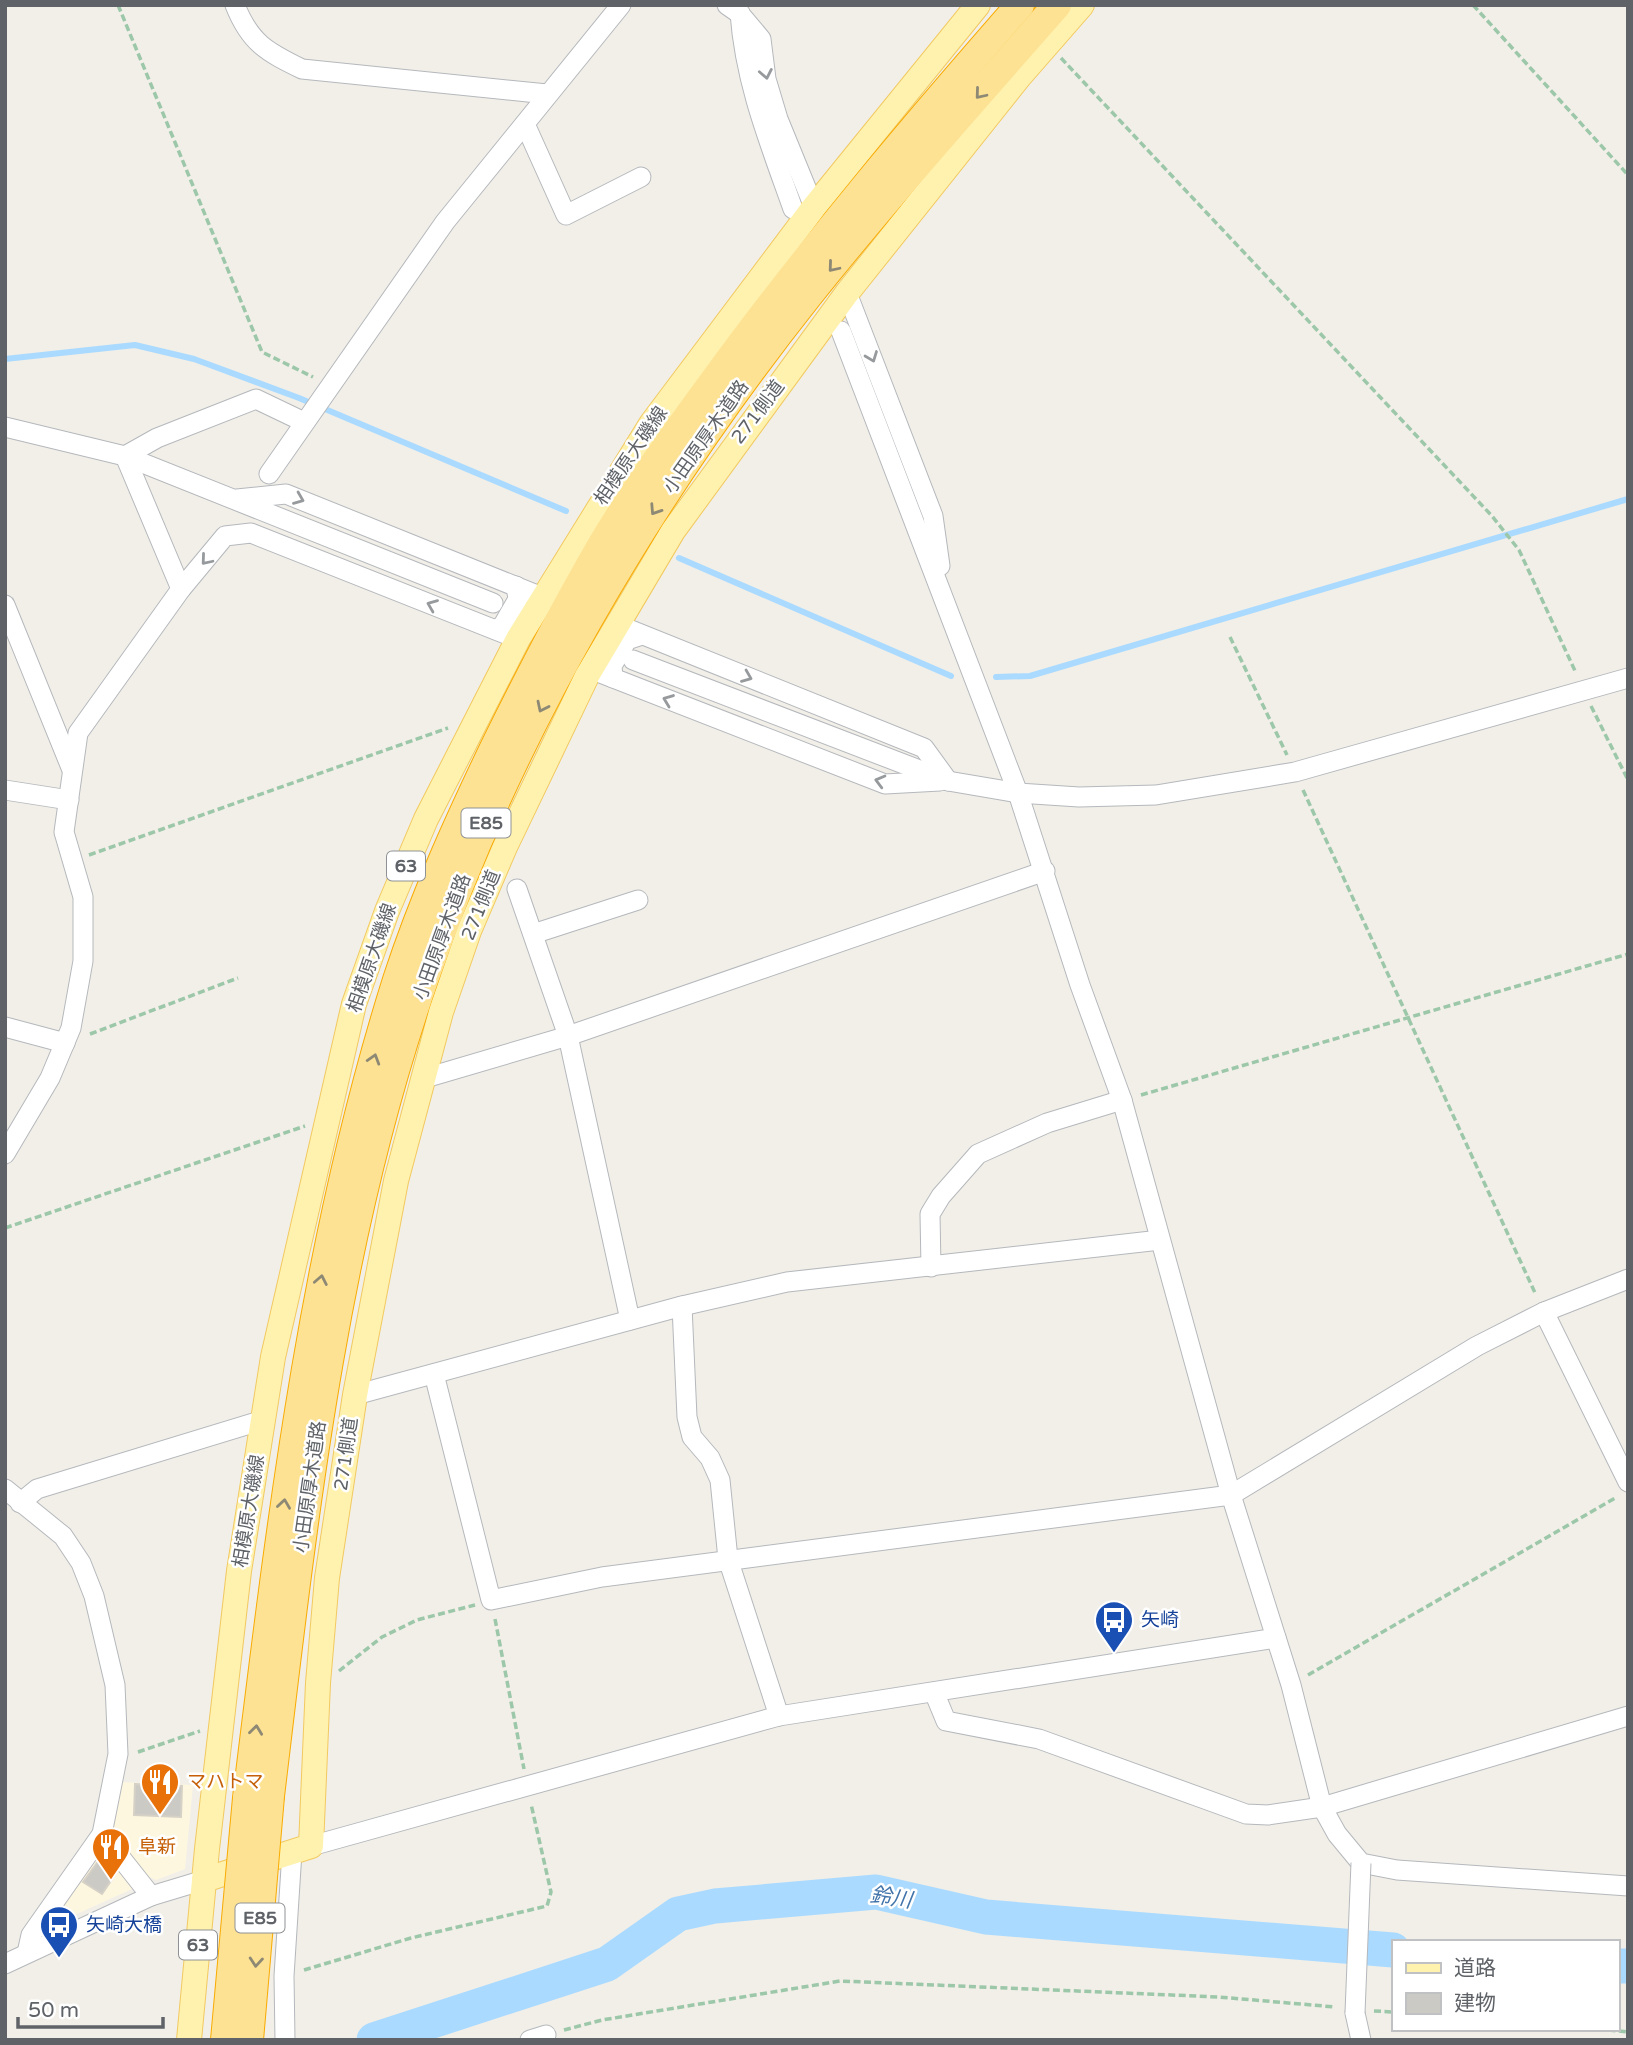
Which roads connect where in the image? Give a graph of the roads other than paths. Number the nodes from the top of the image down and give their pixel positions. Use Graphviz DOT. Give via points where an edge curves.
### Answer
graph roads {
  1 [pos="235,5"];
  2 [pos="621,5"];
  3 [pos="978,5"];
  4 [pos="1020,5"];
  5 [pos="1057,5"];
  6 [pos="1082,5"];
  7 [pos="735,8"];
  8 [pos="547,94"];
  9 [pos="525,124"];
  10 [pos="641,177"];
  11 [pos="804,208"];
  12 [pos="847,293"];
  13 [pos="841,331"];
  14 [pos="307,418"];
  15 [pos="5,427"];
  16 [pos="125,456"];
  17 [pos="269,474"];
  18 [pos="232,499"];
  19 [pos="516,586"];
  20 [pos="181,589"];
  21 [pos="542,597"];
  22 [pos="944,599"];
  23 [pos="493,603"];
  24 [pos="5,606"];
  25 [pos="616,624"];
  26 [pos="507,635"];
  27 [pos="642,635"];
  28 [pos="633,660"];
  29 [pos="602,674"];
  30 [pos="1628,678"];
  31 [pos="72,772"];
  32 [pos="948,781"];
  33 [pos="5,790"];
  34 [pos="1018,793"];
  35 [pos="69,800"];
  36 [pos="1045,871"];
  37 [pos="517,889"];
  38 [pos="638,900"];
  39 [pos="533,934"];
  40 [pos="5,1027"];
  41 [pos="568,1036"];
  42 [pos="65,1043"];
  43 [pos="422,1079"];
  44 [pos="1122,1100"];
  45 [pos="5,1154"];
  46 [pos="1160,1240"];
  47 [pos="931,1267"];
  48 [pos="1628,1279"];
  49 [pos="682,1306"];
  50 [pos="1544,1312"];
  51 [pos="630,1320"];
  52 [pos="434,1374"];
  53 [pos="355,1395"];
  54 [pos="263,1420"];
  55 [pos="1628,1482"];
  56 [pos="5,1489"];
  57 [pos="1231,1495"];
  58 [pos="20,1503"];
  59 [pos="729,1559"];
  60 [pos="1276,1637"];
  61 [pos="934,1692"];
  62 [pos="779,1716"];
  63 [pos="1628,1716"];
  64 [pos="259,1797"];
  65 [pos="1322,1807"];
  66 [pos="102,1834"];
  67 [pos="302,1849"];
  68 [pos="1361,1863"];
  69 [pos="204,1880"];
  70 [pos="1628,1886"];
  71 [pos="151,1896"];
  72 [pos="27,1953"];
  73 [pos="5,1964"];
  74 [pos="190,2040"];
  75 [pos="225,2040"];
  76 [pos="249,2040"];
  77 [pos="285,2040"];
  78 [pos="1362,2040"];
  1 -- 8 [label="street" via="244,29 266,51 302,69"];
  2 -- 8 [label="street"];
  3 -- 11 [label="main road, 相模原大磯線 / 63"];
  64 -- 4 [label="highway, 小田原厚木道路 / E85, one-way" via="304,1369 333,1216 399,975 454,831 538,658 605,540 680,428 786,282"];
  5 -- 64 [label="highway, 小田原厚木道路 / E85, one-way" via="808,296 703,439 630,549 559,672 479,837 425,977 356,1220 327,1369"];
  6 -- 12 [label="main road, 271側道"];
  7 -- 11 [label="street" via="761,39 766,79"];
  8 -- 9 [label="street"];
  9 -- 10 [label="street" via="566,215"];
  9 -- 14 [label="street" via="445,222"];
  11 -- 21 [label="main road, 相模原大磯線 / 63" via="651,424"];
  12 -- 22 [label="street, one-way" via="933,516"];
  12 -- 25 [label="main road, 271側道" via="673,531"];
  13 -- 22 [label="street"];
  14 -- 16 [label="street" via="256,399 157,438"];
  14 -- 17 [label="street"];
  15 -- 16 [label="street"];
  16 -- 18 [label="street"];
  16 -- 20 [label="street"];
  18 -- 19 [label="street, one-way" via="286,494"];
  18 -- 23 [label="street"];
  19 -- 21 [label="street"];
  19 -- 26 [label="street" via="518,599 503,625"];
  26 -- 20 [label="street, one-way" via="251,533 225,536"];
  20 -- 31 [label="street" via="78,733"];
  21 -- 26 [label="main road, 相模原大磯線 / 63"];
  22 -- 34 [label="street"];
  24 -- 31 [label="street"];
  25 -- 27 [label="street"];
  25 -- 29 [label="main road, 271側道"];
  26 -- 54 [label="main road, 相模原大磯線 / 63" via="476,722 426,819 387,911 354,1004"];
  27 -- 29 [label="street" via="627,640"];
  27 -- 32 [label="street, one-way" via="924,748"];
  28 -- 32 [label="street"];
  32 -- 29 [label="street, one-way" via="885,784"];
  29 -- 43 [label="main road, 271側道" via="505,846 440,1012"];
  30 -- 34 [label="street" via="1295,772 1156,795"];
  31 -- 35 [label="street"];
  32 -- 34 [label="street"];
  33 -- 35 [label="street"];
  34 -- 36 [label="street"];
  35 -- 42 [label="street" via="64,832 83,897 83,961"];
  36 -- 41 [label="street"];
  36 -- 44 [label="street"];
  37 -- 39 [label="street"];
  38 -- 39 [label="street"];
  39 -- 41 [label="street"];
  40 -- 42 [label="street"];
  41 -- 43 [label="street"];
  41 -- 51 [label="street"];
  42 -- 45 [label="street"];
  43 -- 53 [label="main road, 271側道" via="396,1181"];
  44 -- 46 [label="street"];
  44 -- 47 [label="street" via="1046,1123 978,1154 930,1214"];
  46 -- 47 [label="street"];
  46 -- 57 [label="street"];
  47 -- 49 [label="street" via="786,1282"];
  48 -- 50 [label="street"];
  49 -- 51 [label="street"];
  49 -- 59 [label="street" via="687,1417 692,1437 710,1458 720,1480"];
  50 -- 55 [label="street"];
  50 -- 57 [label="street" via="1477,1346"];
  51 -- 52 [label="street"];
  52 -- 53 [label="street"];
  52 -- 59 [label="street" via="491,1600 602,1577"];
  53 -- 67 [label="main road, 271側道" via="327,1578"];
  54 -- 58 [label="street" via="37,1489"];
  54 -- 69 [label="main road, 相模原大磯線 / 63" via="239,1571"];
  56 -- 58 [label="street"];
  57 -- 59 [label="street"];
  57 -- 60 [label="street"];
  58 -- 66 [label="street" via="63,1536 81,1563 94,1596 115,1685 118,1754"];
  59 -- 62 [label="street"];
  60 -- 61 [label="street"];
  60 -- 65 [label="street"];
  61 -- 62 [label="street"];
  61 -- 65 [label="street" via="946,1721 1039,1739 1246,1814"];
  62 -- 67 [label="street"];
  63 -- 65 [label="street"];
  64 -- 75 [label="highway, 小田原厚木道路 / E85, bridge"];
  64 -- 76 [label="highway, 小田原厚木道路 / E85, one-way, bridge"];
  65 -- 68 [label="street"];
  66 -- 71 [label="street"];
  66 -- 72 [label="street" via="31,1935"];
  67 -- 69 [label="main road"];
  67 -- 77 [label="street" via="285,1983"];
  68 -- 70 [label="street" via="1397,1870"];
  68 -- 78 [label="street, bridge" via="1354,2010"];
  69 -- 71 [label="street"];
  69 -- 74 [label="main road, 63"];
  71 -- 72 [label="street"];
  72 -- 73 [label="street"];
}
